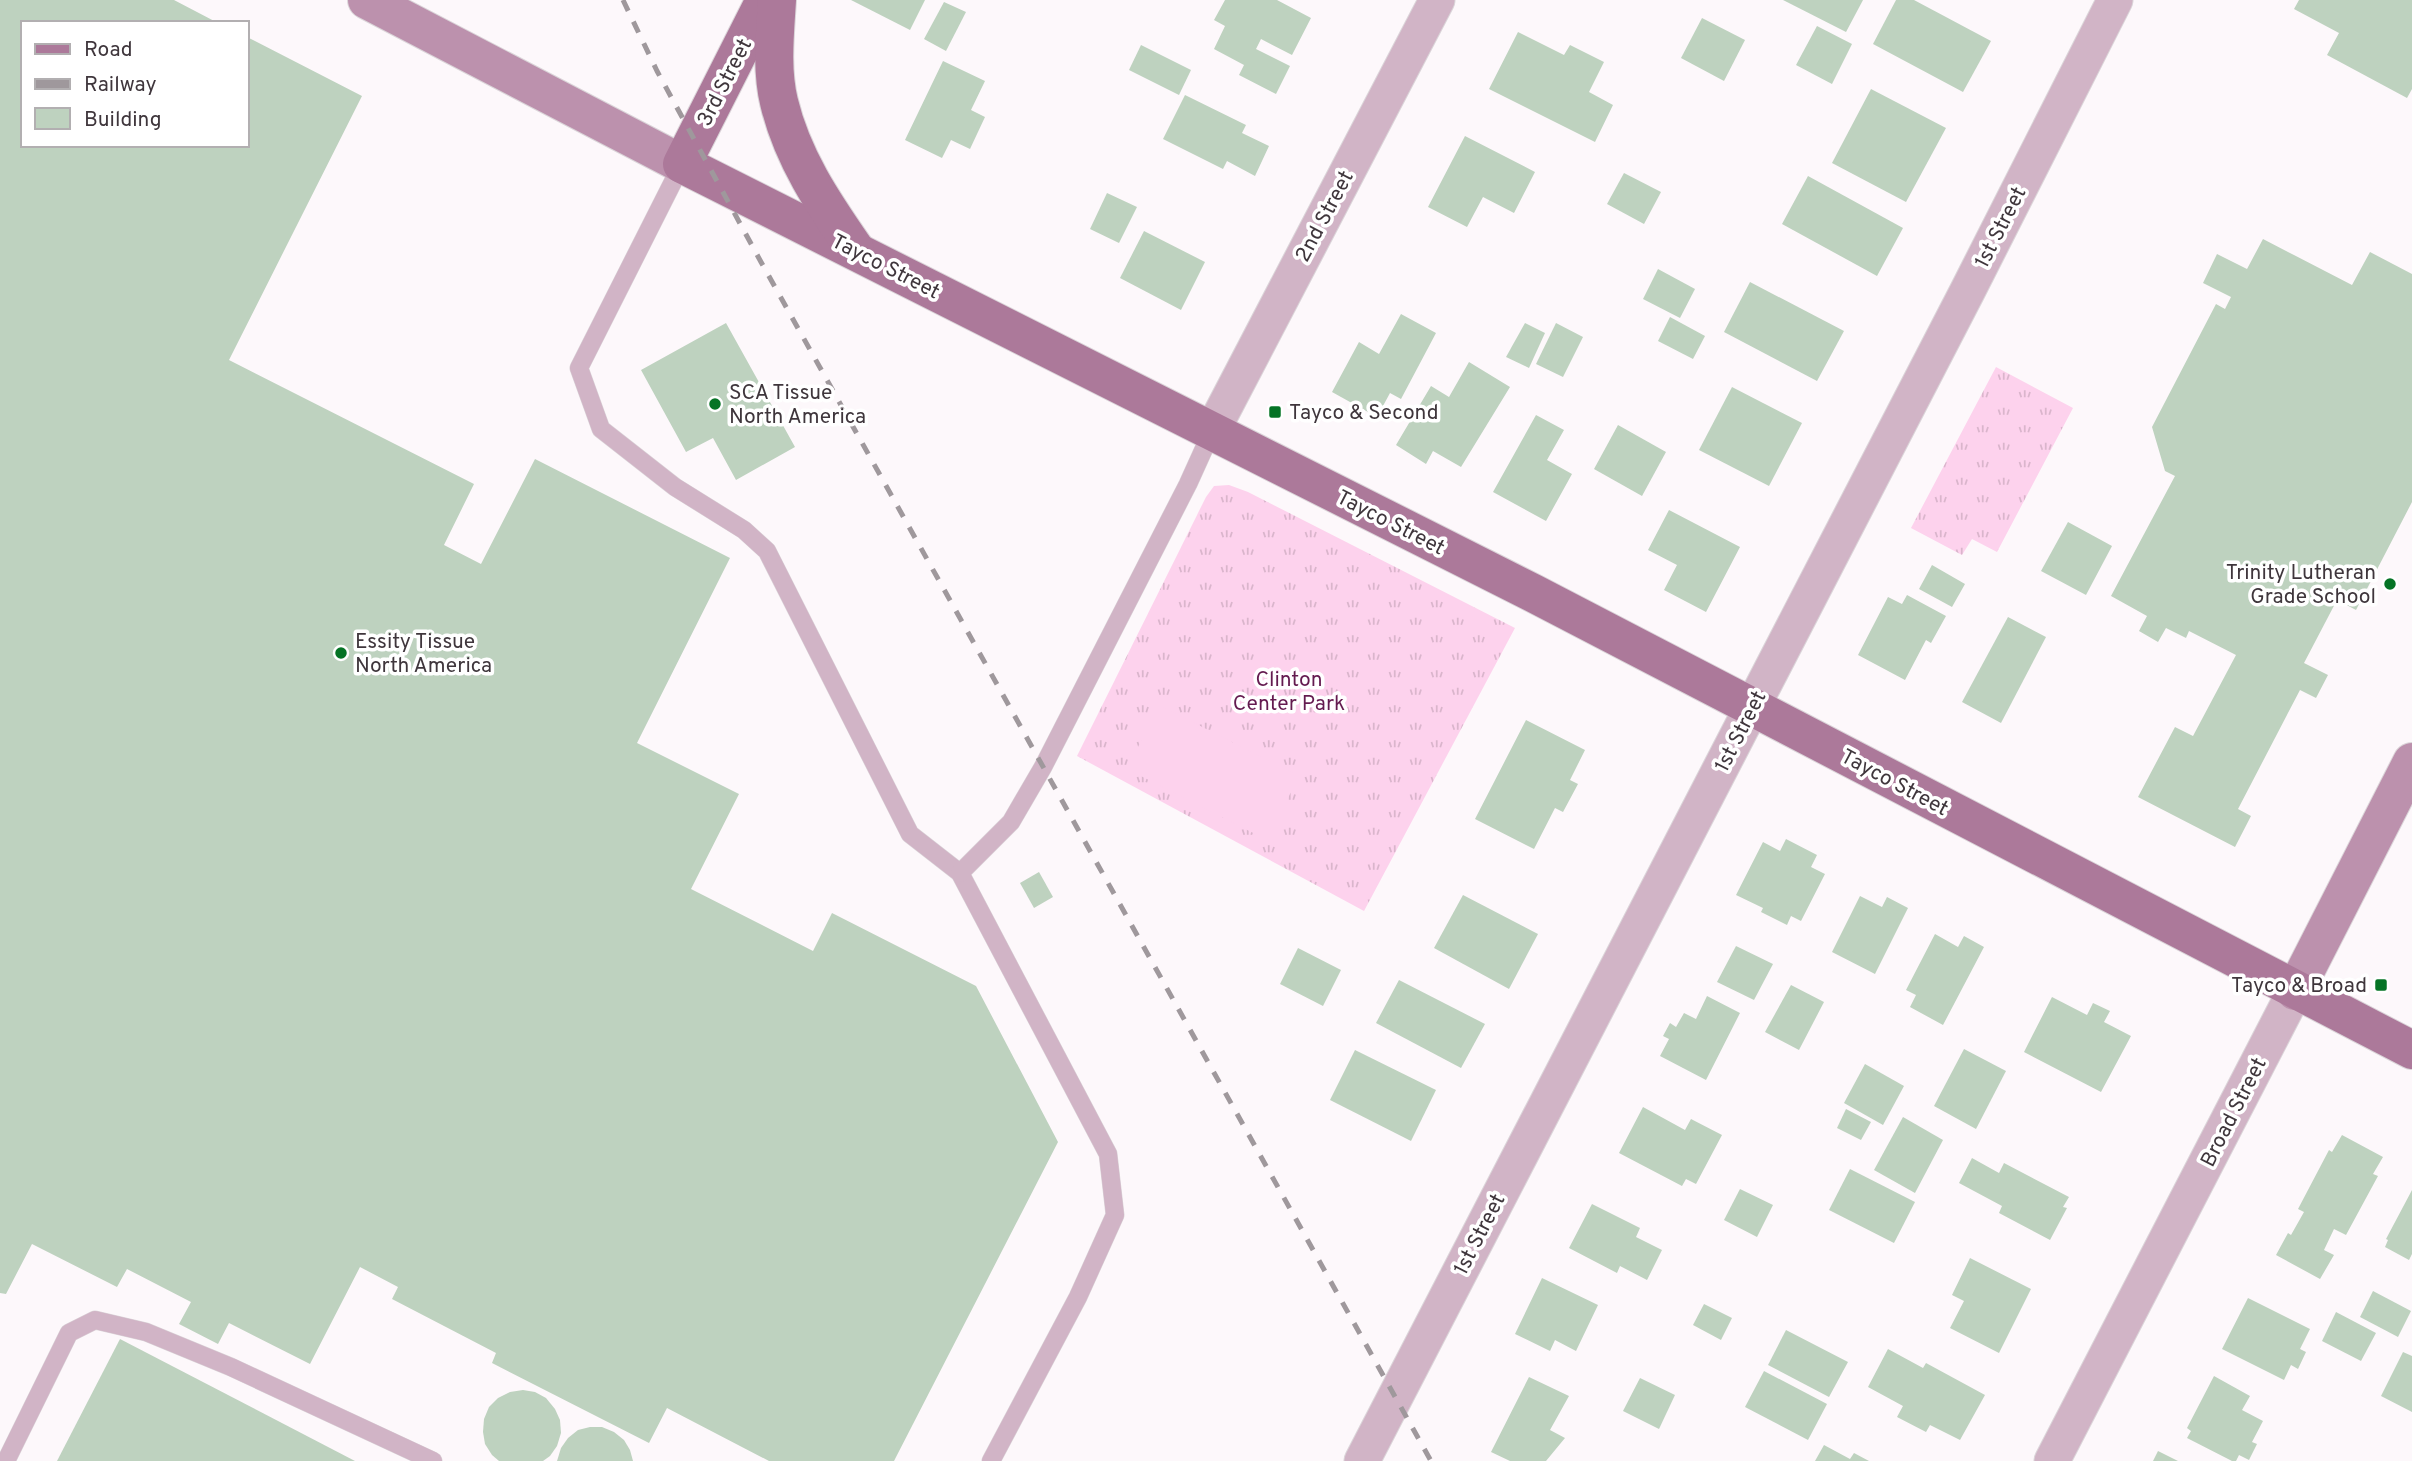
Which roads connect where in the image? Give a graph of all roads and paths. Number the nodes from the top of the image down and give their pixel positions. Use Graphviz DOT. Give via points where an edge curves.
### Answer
graph roads {
  1 [pos="367,0"];
  2 [pos="765,0"];
  3 [pos="778,0"];
  4 [pos="1437,0"];
  5 [pos="2115,0"];
  6 [pos="682,164"];
  7 [pos="857,251"];
  8 [pos="1212,431"];
  9 [pos="1752,707"];
  10 [pos="2412,762"];
  11 [pos="960,873"];
  12 [pos="2295,991"];
  13 [pos="2412,1050"];
  14 [pos="6,1461"];
  15 [pos="433,1461"];
  16 [pos="991,1461"];
  17 [pos="1362,1461"];
  18 [pos="2052,1461"];
  1 -- 6 [label="street, Tayco Street"];
  2 -- 6 [label="main road, 3rd Street"];
  3 -- 7 [label="main road" via="774,48 779,100 794,148 818,195"];
  4 -- 8 [label="street, 2nd Street"];
  5 -- 9 [label="street, 1st Street"];
  6 -- 7 [label="main road, Tayco Street"];
  6 -- 11 [label="lane" via="579,368 601,429 767,551 910,834"];
  7 -- 8 [label="main road, Tayco Street"];
  8 -- 9 [label="main road, Tayco Street"];
  8 -- 11 [label="lane" via="1043,767 1011,822"];
  9 -- 12 [label="main road, Tayco Street"];
  9 -- 17 [label="street, 1st Street"];
  10 -- 12 [label="street, Broad Street"];
  11 -- 16 [label="lane" via="1108,1154 1115,1215 1078,1297"];
  12 -- 13 [label="main road, Tayco Street"];
  12 -- 18 [label="street, Broad Street"];
  14 -- 15 [label="lane" via="69,1332 95,1320 146,1332 231,1367"];
}
